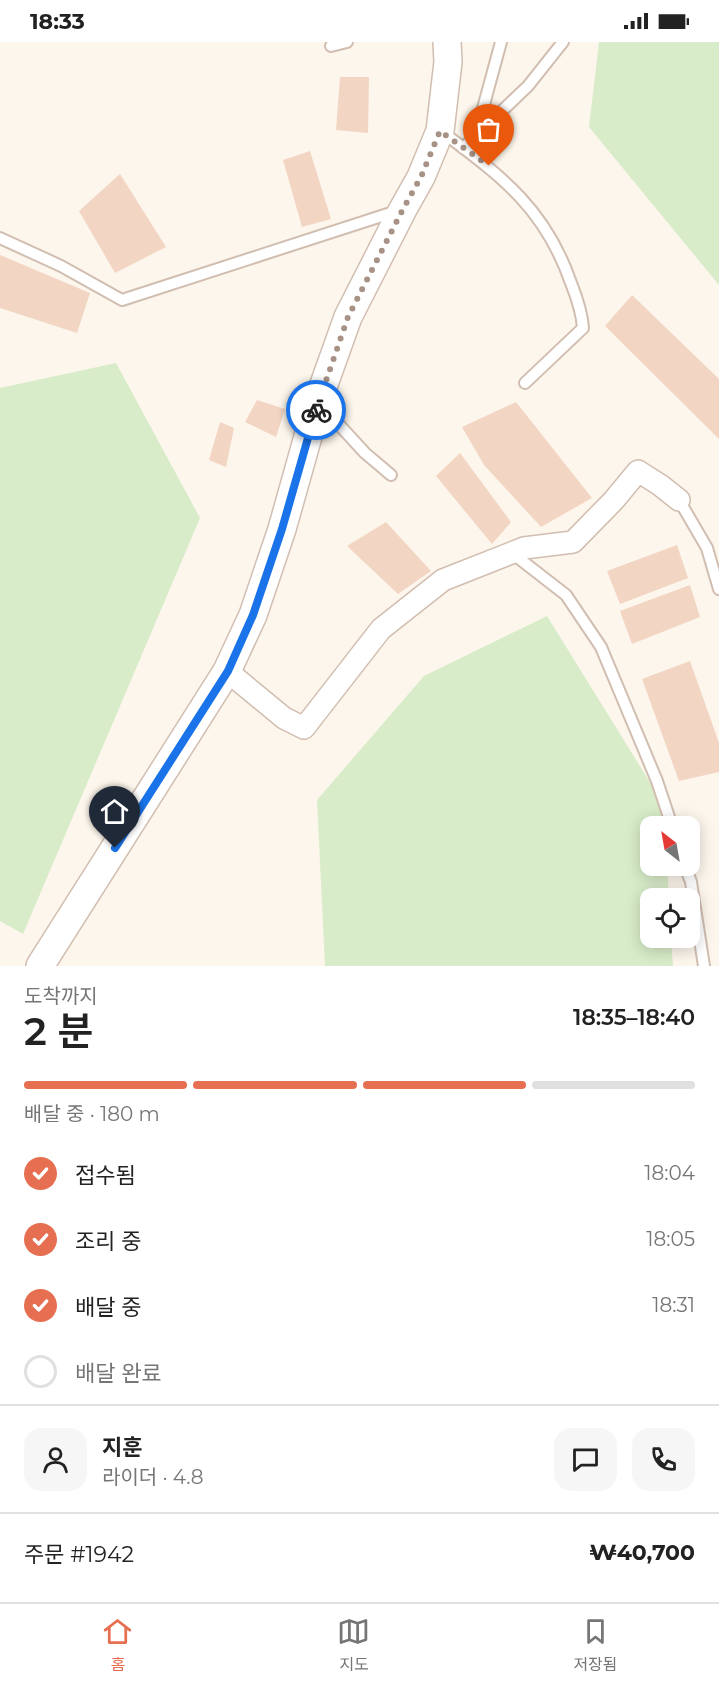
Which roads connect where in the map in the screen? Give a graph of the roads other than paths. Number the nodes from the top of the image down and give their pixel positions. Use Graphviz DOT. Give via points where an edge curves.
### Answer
graph roads {
  1 [pos="347,42"];
  2 [pos="447,42"];
  3 [pos="501,42"];
  4 [pos="563,42"];
  5 [pos="331,46"];
  6 [pos="440,131"];
  7 [pos="476,135"];
  8 [pos="463,148"];
  9 [pos="403,209"];
  10 [pos="0,238"];
  11 [pos="525,383"];
  12 [pos="318,401"];
  13 [pos="391,475"];
  14 [pos="679,500"];
  15 [pos="512,553"];
  16 [pos="719,589"];
  17 [pos="228,671"];
  18 [pos="669,816"];
  19 [pos="688,876"];
  20 [pos="40,966"];
  21 [pos="704,966"];
  1 -- 5 [label="lane"];
  2 -- 6 [label="street"];
  3 -- 7 [label="lane"];
  4 -- 7 [label="lane" via="528,86"];
  6 -- 8 [label="lane"];
  6 -- 9 [label="street"];
  7 -- 8 [label="lane"];
  8 -- 11 [label="lane" via="489,166 528,203 565,266 582,313 583,328"];
  9 -- 10 [label="lane" via="122,300"];
  9 -- 12 [label="street" via="348,317"];
  12 -- 13 [label="lane" via="365,453"];
  12 -- 17 [label="street" via="282,529 253,615"];
  14 -- 15 [label="street" via="638,471 573,542"];
  14 -- 16 [label="lane" via="707,548"];
  15 -- 17 [label="street" via="443,580 381,629 304,728 284,718"];
  15 -- 18 [label="lane" via="566,595 601,647"];
  17 -- 20 [label="street"];
  19 -- 21 [label="lane"];
}
